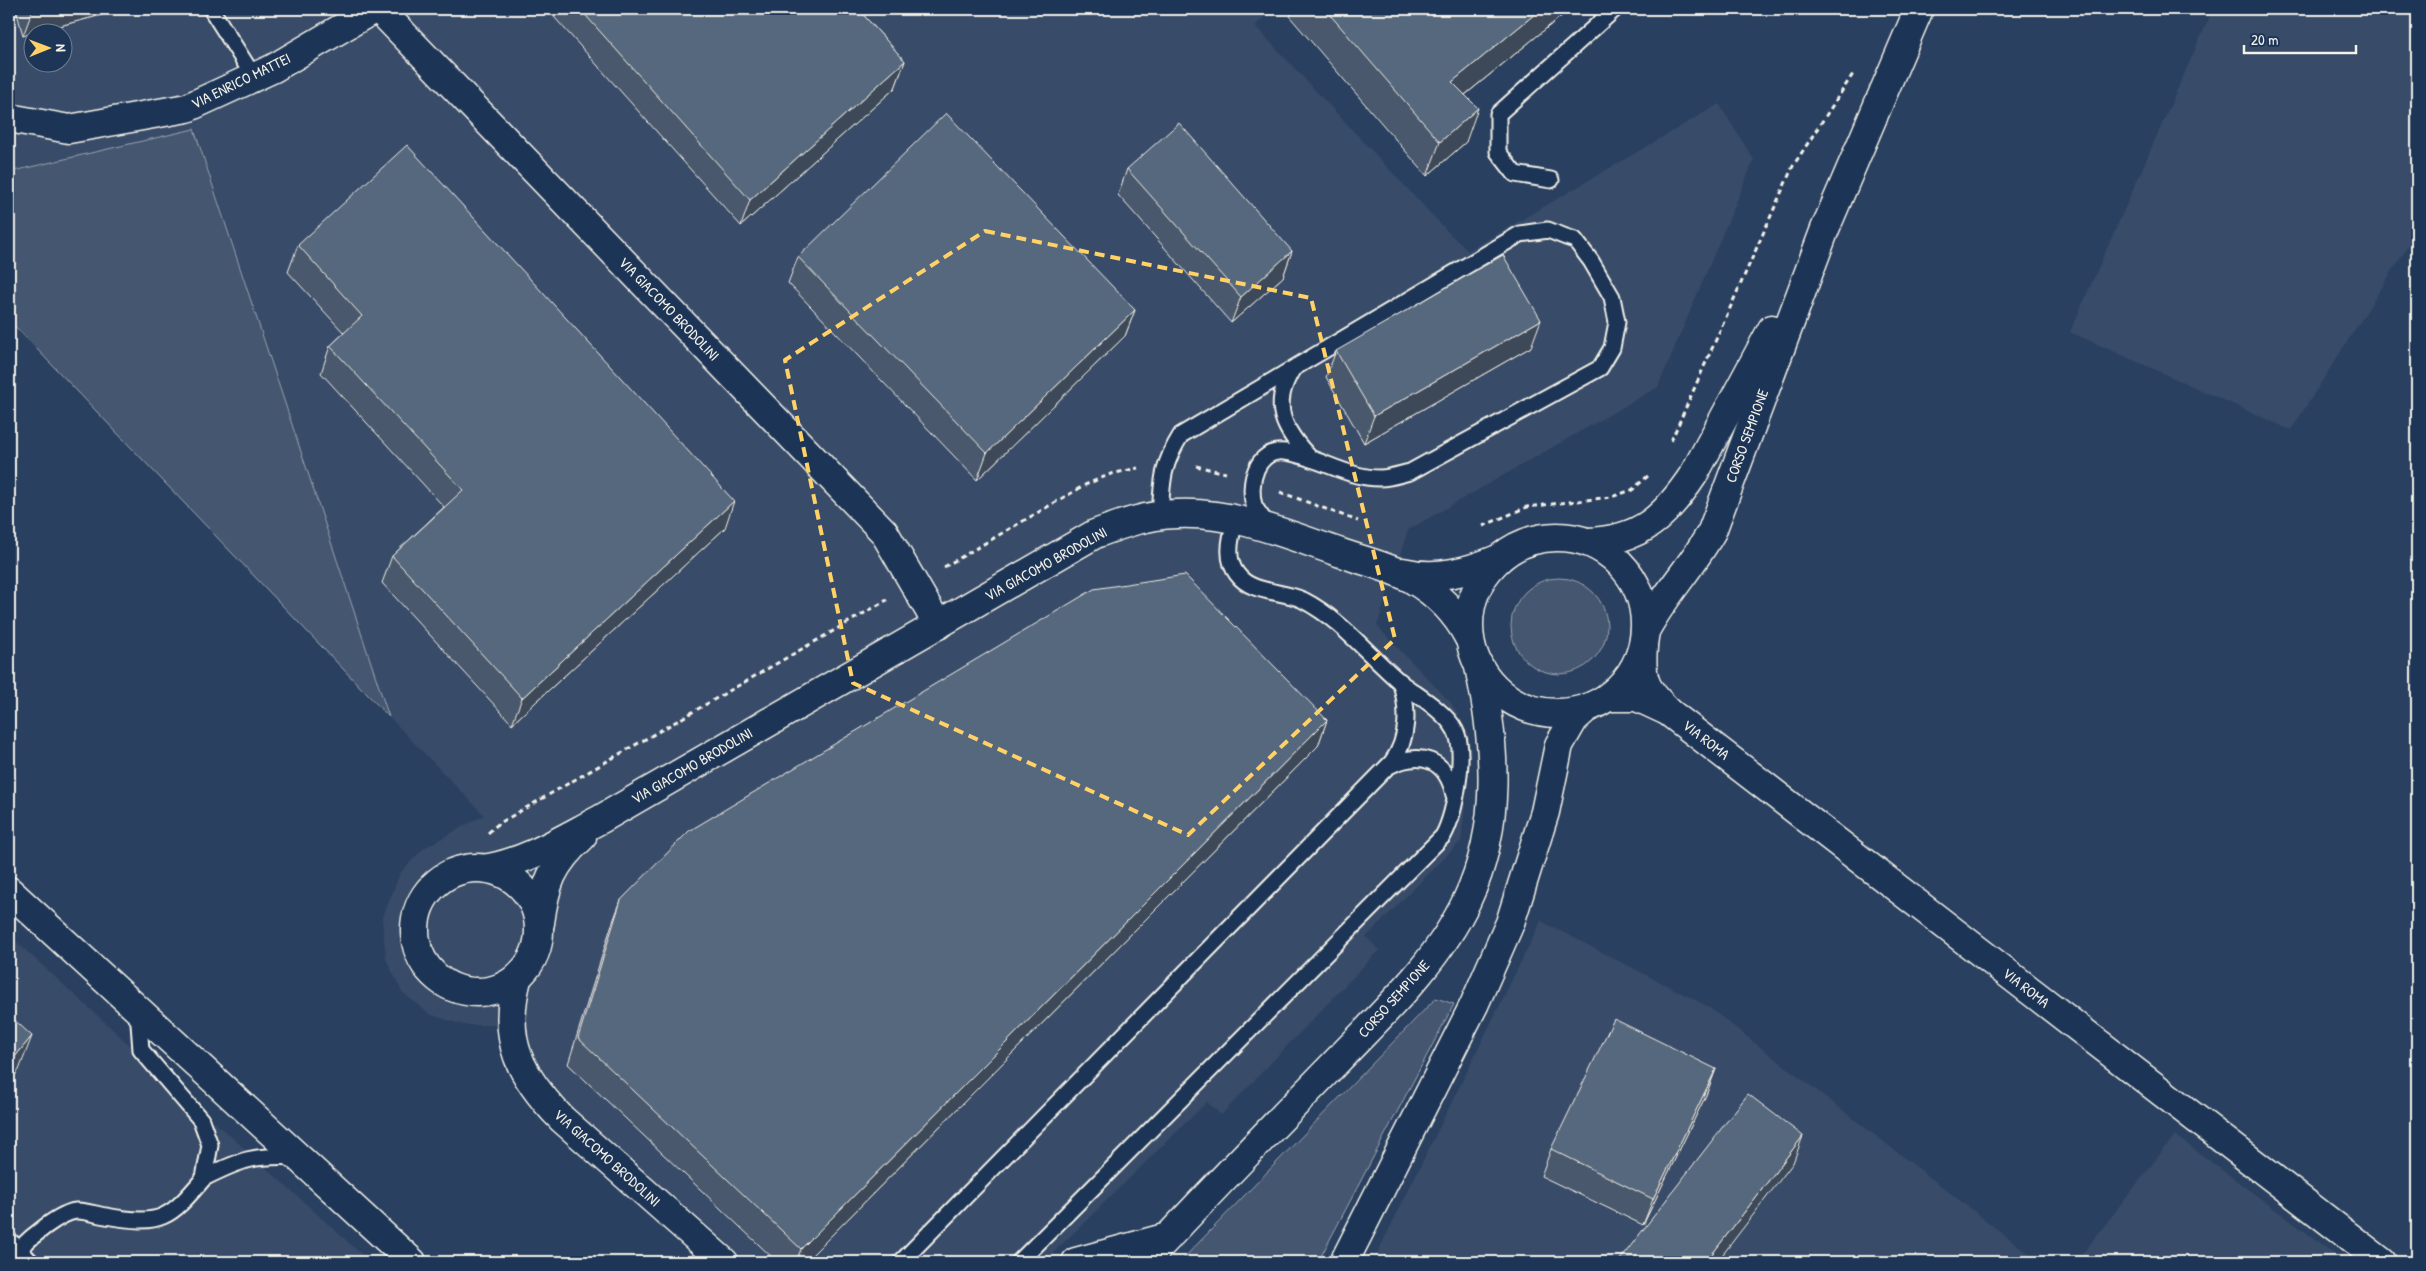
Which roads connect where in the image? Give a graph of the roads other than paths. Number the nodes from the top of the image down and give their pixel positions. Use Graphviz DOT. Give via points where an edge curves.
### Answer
graph roads {
  1 [pos="211,9"];
  2 [pos="374,9"];
  3 [pos="379,9"];
  4 [pos="1615,9"];
  5 [pos="1919,9"];
  6 [pos="254,77"];
  7 [pos="9,118"];
  8 [pos="1551,180"];
  9 [pos="1825,229"];
  10 [pos="1293,368"];
  11 [pos="1312,460"];
  12 [pos="1160,516"];
  13 [pos="1236,520"];
  14 [pos="1270,528"];
  15 [pos="1588,542"];
  16 [pos="1498,559"];
  17 [pos="1389,569"];
  18 [pos="938,625"];
  19 [pos="1469,638"];
  20 [pos="1644,639"];
  21 [pos="1478,667"];
  22 [pos="1400,682"];
  23 [pos="1610,697"];
  24 [pos="1583,711"];
  25 [pos="1670,713"];
  26 [pos="1387,767"];
  27 [pos="1455,802"];
  28 [pos="601,818"];
  29 [pos="489,868"];
  30 [pos="9,891"];
  31 [pos="540,926"];
  32 [pos="516,979"];
  33 [pos="138,1008"];
  34 [pos="299,1158"];
  35 [pos="204,1178"];
  36 [pos="1168,1237"];
  37 [pos="14,1244"];
  38 [pos="919,1244"];
  39 [pos="31,1262"];
  40 [pos="412,1262"];
  41 [pos="724,1262"];
  42 [pos="901,1262"];
  43 [pos="915,1262"];
  44 [pos="1019,1262"];
  45 [pos="1076,1262"];
  46 [pos="1145,1262"];
  47 [pos="1344,1262"];
  48 [pos="2382,1262"];
  1 -- 6 [label="lane"];
  2 -- 6 [label="street, VIA ENRICO MATTEI"];
  3 -- 18 [label="street, VIA GIACOMO BRODOLINI" via="884,532"];
  4 -- 8 [label="lane" via="1498,114 1498,152 1515,174"];
  5 -- 9 [label="street, CORSO SEMPIONE"];
  6 -- 7 [label="street, VIA ENRICO MATTEI" via="186,108 69,129"];
  9 -- 15 [label="street, CORSO SEMPIONE" via="1718,431 1679,496 1665,512 1628,537"];
  9 -- 20 [label="street, CORSO SEMPIONE" via="1712,531 1662,603"];
  10 -- 11 [label="lane" via="1280,400 1283,420 1293,440"];
  10 -- 11 [label="lane" via="1520,234 1548,230 1575,240 1612,297 1617,322 1612,348 1600,368 1410,472 1381,478 1356,475"];
  10 -- 12 [label="lane" via="1181,435 1168,455 1162,480"];
  11 -- 14 [label="lane" via="1283,451 1268,455 1255,467 1252,488 1255,506"];
  12 -- 13 [label="street, VIA GIACOMO BRODOLINI" via="1223,516"];
  12 -- 18 [label="street, VIA GIACOMO BRODOLINI" via="1135,519 1096,534"];
  13 -- 14 [label="street, VIA GIACOMO BRODOLINI"];
  13 -- 22 [label="lane" via="1230,553 1231,563 1241,580 1301,599 1319,609"];
  14 -- 17 [label="street, VIA GIACOMO BRODOLINI"];
  15 -- 16 [label="street" via="1549,536 1522,543"];
  15 -- 20 [label="street" via="1603,549 1625,567 1640,592 1646,619"];
  16 -- 17 [label="street, VIA GIACOMO BRODOLINI" via="1454,574 1411,574"];
  16 -- 19 [label="street" via="1480,581 1470,607"];
  17 -- 19 [label="street, VIA GIACOMO BRODOLINI" via="1412,579 1450,608"];
  18 -- 28 [label="street, VIA GIACOMO BRODOLINI"];
  19 -- 21 [label="street"];
  20 -- 23 [label="street" via="1631,675"];
  20 -- 25 [label="street" via="1641,667 1646,687"];
  21 -- 24 [label="street" via="1497,691 1523,708 1552,714"];
  21 -- 36 [label="street, CORSO SEMPIONE" via="1488,708 1494,776 1482,858 1452,930 1373,1024"];
  22 -- 26 [label="lane" via="1406,705 1404,738 1400,752"];
  22 -- 27 [label="lane" via="1455,729 1460,750"];
  23 -- 24 [label="street"];
  23 -- 25 [label="street" via="1637,697"];
  24 -- 47 [label="street" via="1574,719 1559,745 1545,812 1510,923 1474,1005"];
  25 -- 48 [label="street, VIA ROMA"];
  26 -- 27 [label="lane" via="1418,757 1439,766 1452,786"];
  26 -- 38 [label="lane"];
  27 -- 44 [label="lane" via="1442,836"];
  28 -- 29 [label="street, VIA GIACOMO BRODOLINI" via="531,856"];
  28 -- 31 [label="street, VIA GIACOMO BRODOLINI" via="557,863 543,899"];
  29 -- 31 [label="street" via="509,876 526,890 536,907"];
  29 -- 32 [label="street" via="468,868 447,875 430,889 419,907 414,929 418,950 427,968 442,982 460,990 480,993 499,989"];
  30 -- 33 [label="street"];
  31 -- 32 [label="street" via="538,946 530,965"];
  32 -- 41 [label="street, VIA GIACOMO BRODOLINI" via="511,1007 513,1043 517,1060 540,1097"];
  33 -- 34 [label="street"];
  33 -- 35 [label="lane" via="141,1050 201,1120 210,1145"];
  34 -- 35 [label="lane" via="262,1156 233,1163"];
  34 -- 40 [label="street"];
  35 -- 37 [label="lane" via="178,1209 152,1221 76,1211"];
  36 -- 45 [label="street"];
  36 -- 46 [label="street, CORSO SEMPIONE"];
  37 -- 39 [label="lane"];
  38 -- 42 [label="lane"];
  38 -- 43 [label="lane"];
}
